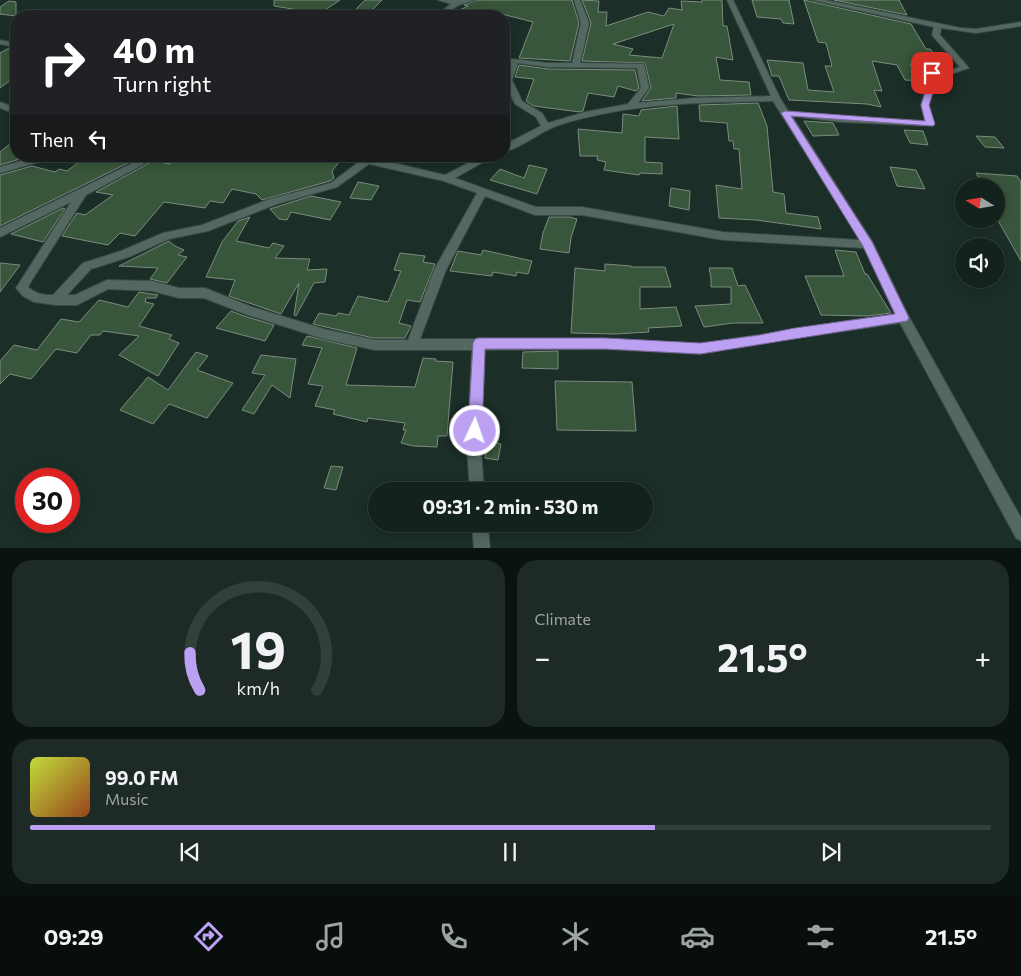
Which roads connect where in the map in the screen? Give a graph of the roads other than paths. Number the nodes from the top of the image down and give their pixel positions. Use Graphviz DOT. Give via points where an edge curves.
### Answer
graph roads {
  1 [pos="441,0"];
  2 [pos="472,0"];
  3 [pos="578,0"];
  4 [pos="730,0"];
  5 [pos="815,0"];
  6 [pos="453,2"];
  7 [pos="1021,24"];
  8 [pos="938,26"];
  9 [pos="510,60"];
  10 [pos="515,60"];
  11 [pos="575,66"];
  12 [pos="510,74"];
  13 [pos="510,84"];
  14 [pos="776,98"];
  15 [pos="632,105"];
  16 [pos="785,113"];
  17 [pos="546,126"];
  18 [pos="510,146"];
  19 [pos="29,162"];
  20 [pos="143,162"];
  21 [pos="365,162"];
  22 [pos="377,162"];
  23 [pos="478,162"];
  24 [pos="0,170"];
  25 [pos="446,178"];
  26 [pos="482,192"];
  27 [pos="81,194"];
  28 [pos="0,232"];
  29 [pos="868,244"];
  30 [pos="87,266"];
  31 [pos="56,300"];
  32 [pos="77,300"];
  33 [pos="903,318"];
  34 [pos="479,343"];
  35 [pos="412,344"];
  36 [pos="476,482"];
  37 [pos="481,532"];
  38 [pos="1021,533"];
  39 [pos="482,548"];
  1 -- 6 [label="street"];
  2 -- 6 [label="street"];
  3 -- 11 [label="street" via="585,23"];
  4 -- 14 [label="street"];
  5 -- 8 [label="street"];
  7 -- 8 [label="street" via="976,31"];
  8 -- 16 [label="street" via="936,35 965,68 932,73 925,105 930,124"];
  9 -- 10 [label="street"];
  10 -- 11 [label="street"];
  10 -- 12 [label="street"];
  11 -- 15 [label="street" via="641,66 645,88"];
  13 -- 17 [label="street" via="518,102 539,115"];
  14 -- 15 [label="street"];
  14 -- 16 [label="street"];
  15 -- 17 [label="street"];
  16 -- 29 [label="street"];
  17 -- 18 [label="street"];
  19 -- 24 [label="street"];
  20 -- 27 [label="street"];
  21 -- 30 [label="street" via="334,185 274,201 204,228 167,236"];
  22 -- 25 [label="street"];
  23 -- 25 [label="street"];
  25 -- 26 [label="street"];
  26 -- 29 [label="street" via="535,211 582,211 723,236"];
  26 -- 35 [label="street" via="440,270"];
  27 -- 28 [label="street"];
  27 -- 31 [label="street" via="22,288 38,299"];
  29 -- 33 [label="street"];
  30 -- 31 [label="street"];
  30 -- 32 [label="street"];
  31 -- 32 [label="street"];
  32 -- 35 [label="street" via="107,284 152,286 179,293 205,293 248,311 324,334 375,345"];
  33 -- 34 [label="street" via="700,349"];
  33 -- 38 [label="street"];
  34 -- 35 [label="street"];
  34 -- 36 [label="street" via="474,449"];
  37 -- 39 [label="street"];
}
